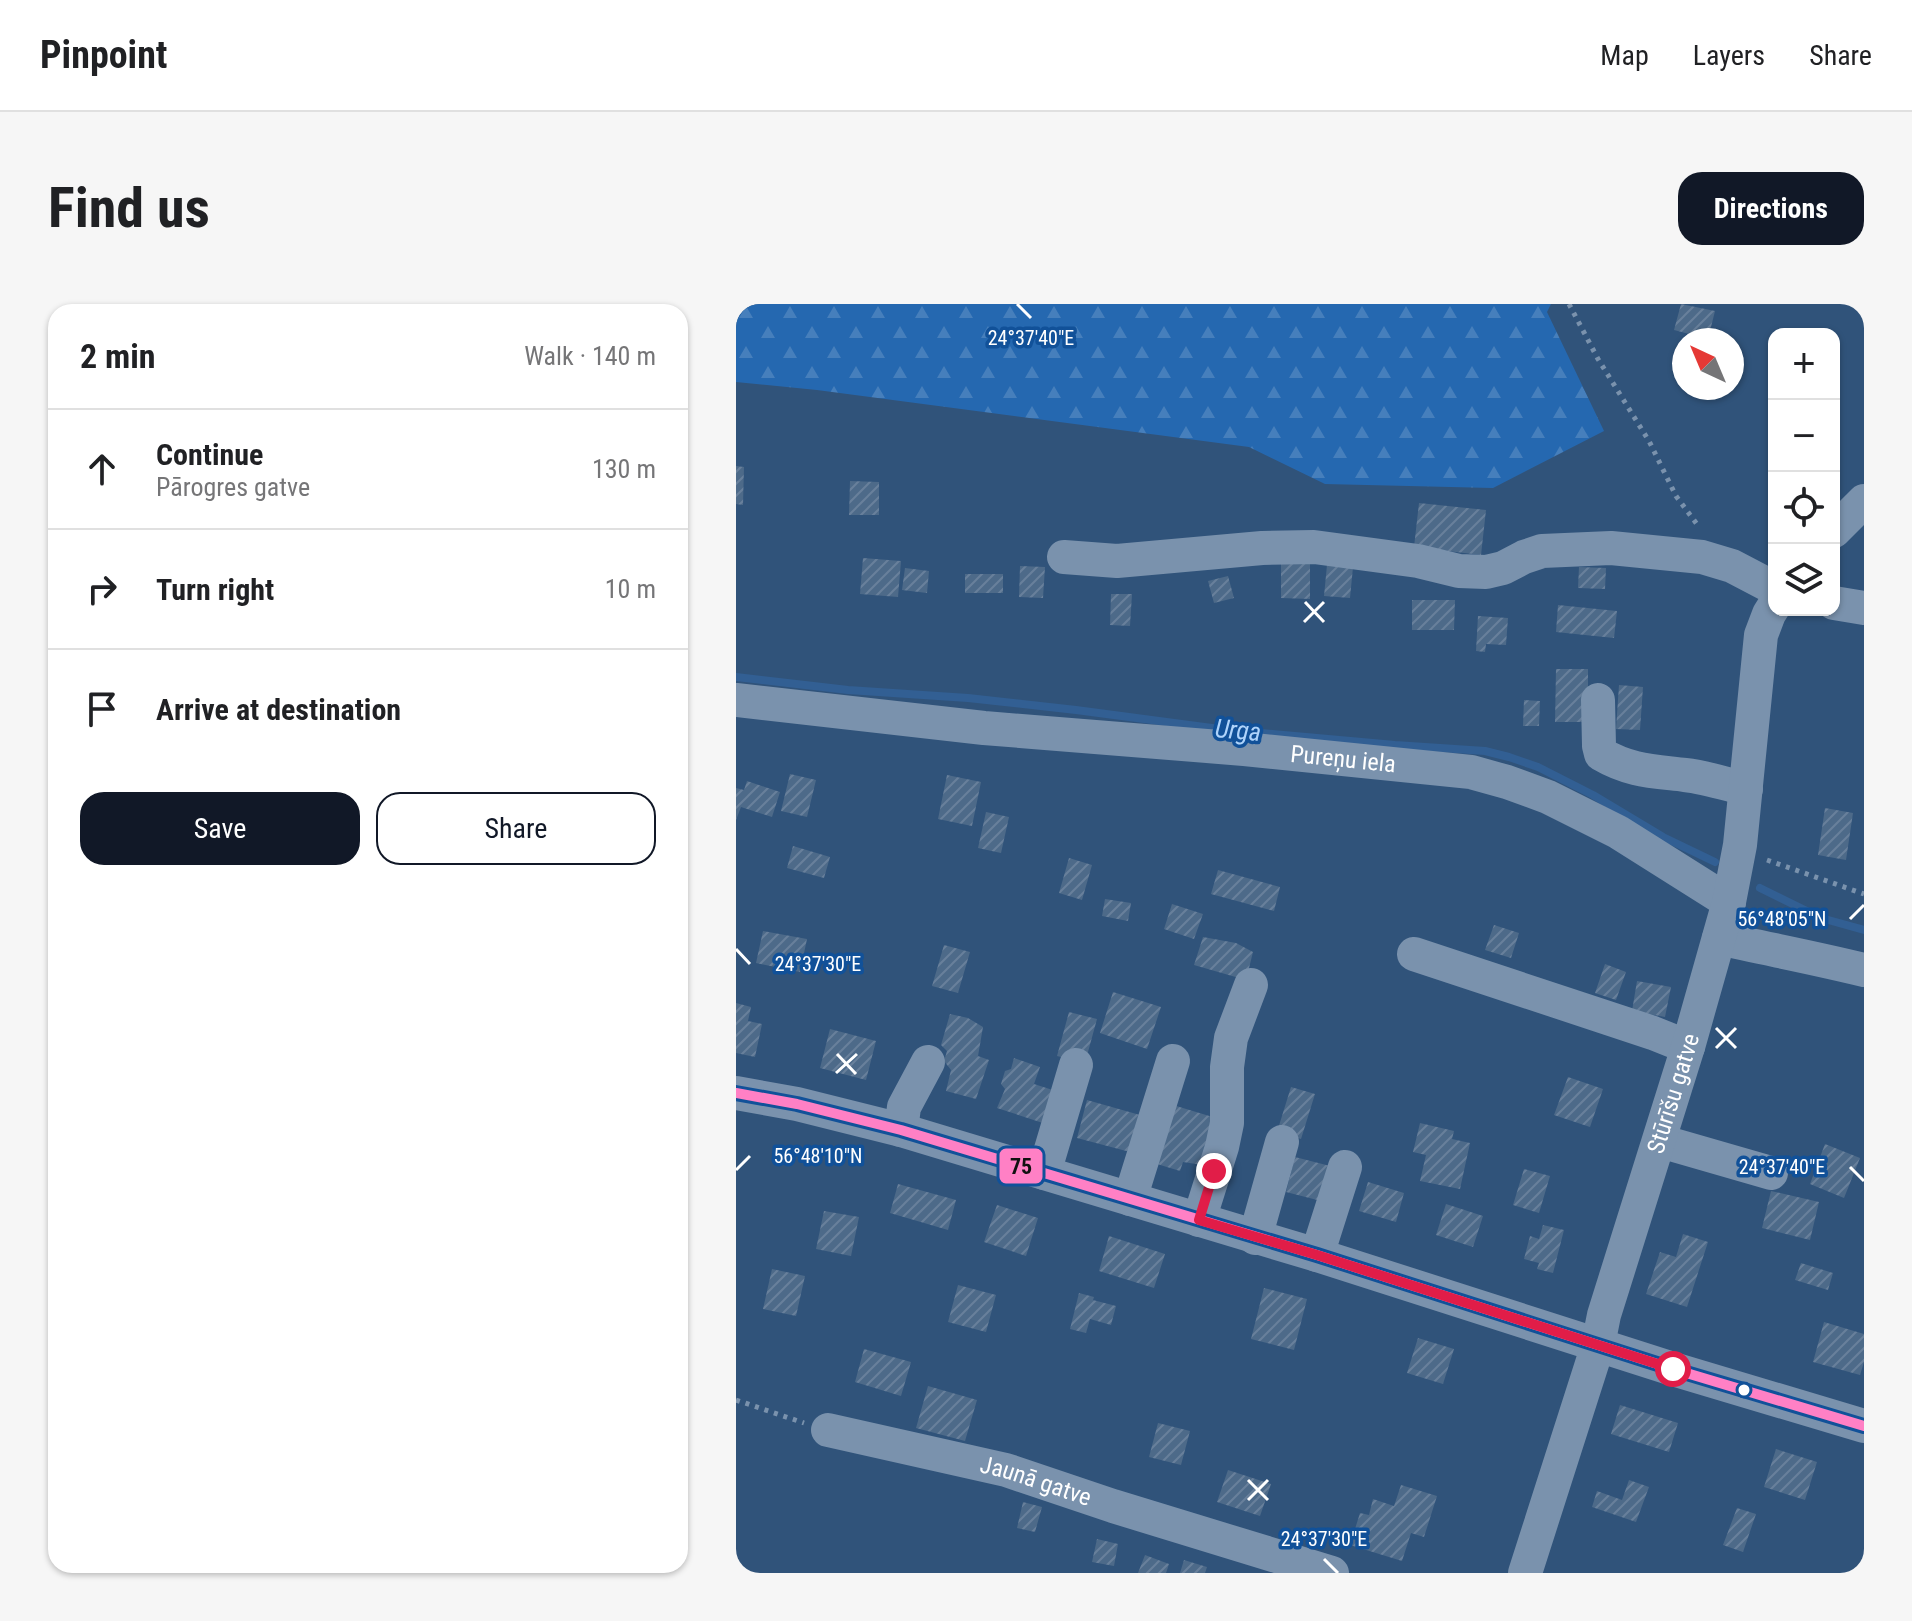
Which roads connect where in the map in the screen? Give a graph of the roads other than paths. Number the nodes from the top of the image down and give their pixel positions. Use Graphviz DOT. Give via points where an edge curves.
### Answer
graph roads {
  1 [pos="1864,501"];
  2 [pos="1840,525"];
  3 [pos="1064,557"];
  4 [pos="1768,585"];
  5 [pos="1840,604"];
  6 [pos="1864,608"];
  7 [pos="1768,616"];
  8 [pos="736,700"];
  9 [pos="1598,700"];
  10 [pos="1746,789"];
  11 [pos="1729,902"];
  12 [pos="1719,938"];
  13 [pos="1414,954"];
  14 [pos="1864,970"];
  15 [pos="1251,985"];
  16 [pos="1688,1047"];
  17 [pos="1173,1061"];
  18 [pos="928,1062"];
  19 [pos="1076,1065"];
  20 [pos="736,1093"];
  21 [pos="901,1130"];
  22 [pos="1660,1141"];
  23 [pos="1282,1142"];
  24 [pos="1345,1167"];
  25 [pos="1044,1173"];
  26 [pos="1771,1173"];
  27 [pos="1130,1199"];
  28 [pos="1199,1220"];
  29 [pos="1255,1238"];
  30 [pos="1317,1255"];
  31 [pos="1598,1345"];
  32 [pos="1864,1426"];
  33 [pos="828,1430"];
  34 [pos="1332,1573"];
  35 [pos="1525,1573"];
  1 -- 2 [label="street"];
  3 -- 4 [label="street" via="1117,561 1314,547 1486,572 1542,551 1611,548 1702,557"];
  5 -- 6 [label="street"];
  7 -- 10 [label="street, Stūrīšu gatve" via="1761,635"];
  8 -- 11 [label="street, Pureņu iela" via="1471,772 1548,797 1618,832"];
  9 -- 10 [label="street" via="1601,754 1620,765"];
  10 -- 11 [label="street, Stūrīšu gatve"];
  11 -- 12 [label="street, Stūrīšu gatve"];
  12 -- 14 [label="street"];
  12 -- 16 [label="street, Stūrīšu gatve"];
  13 -- 16 [label="street"];
  15 -- 28 [label="street" via="1231,1038 1227,1123"];
  16 -- 22 [label="street, Stūrīšu gatve"];
  17 -- 27 [label="street"];
  18 -- 21 [label="street" via="904,1107"];
  19 -- 25 [label="street"];
  20 -- 21 [label="street"];
  21 -- 25 [label="street"];
  22 -- 26 [label="street"];
  22 -- 31 [label="street, Stūrīšu gatve"];
  23 -- 29 [label="street"];
  24 -- 30 [label="street"];
  25 -- 27 [label="street"];
  27 -- 28 [label="street"];
  28 -- 29 [label="street"];
  29 -- 30 [label="street"];
  30 -- 31 [label="street"];
  31 -- 32 [label="street"];
  31 -- 35 [label="street, Stūrīšu gatve"];
  33 -- 34 [label="street, Jaunā gatve" via="1006,1470"];
}
